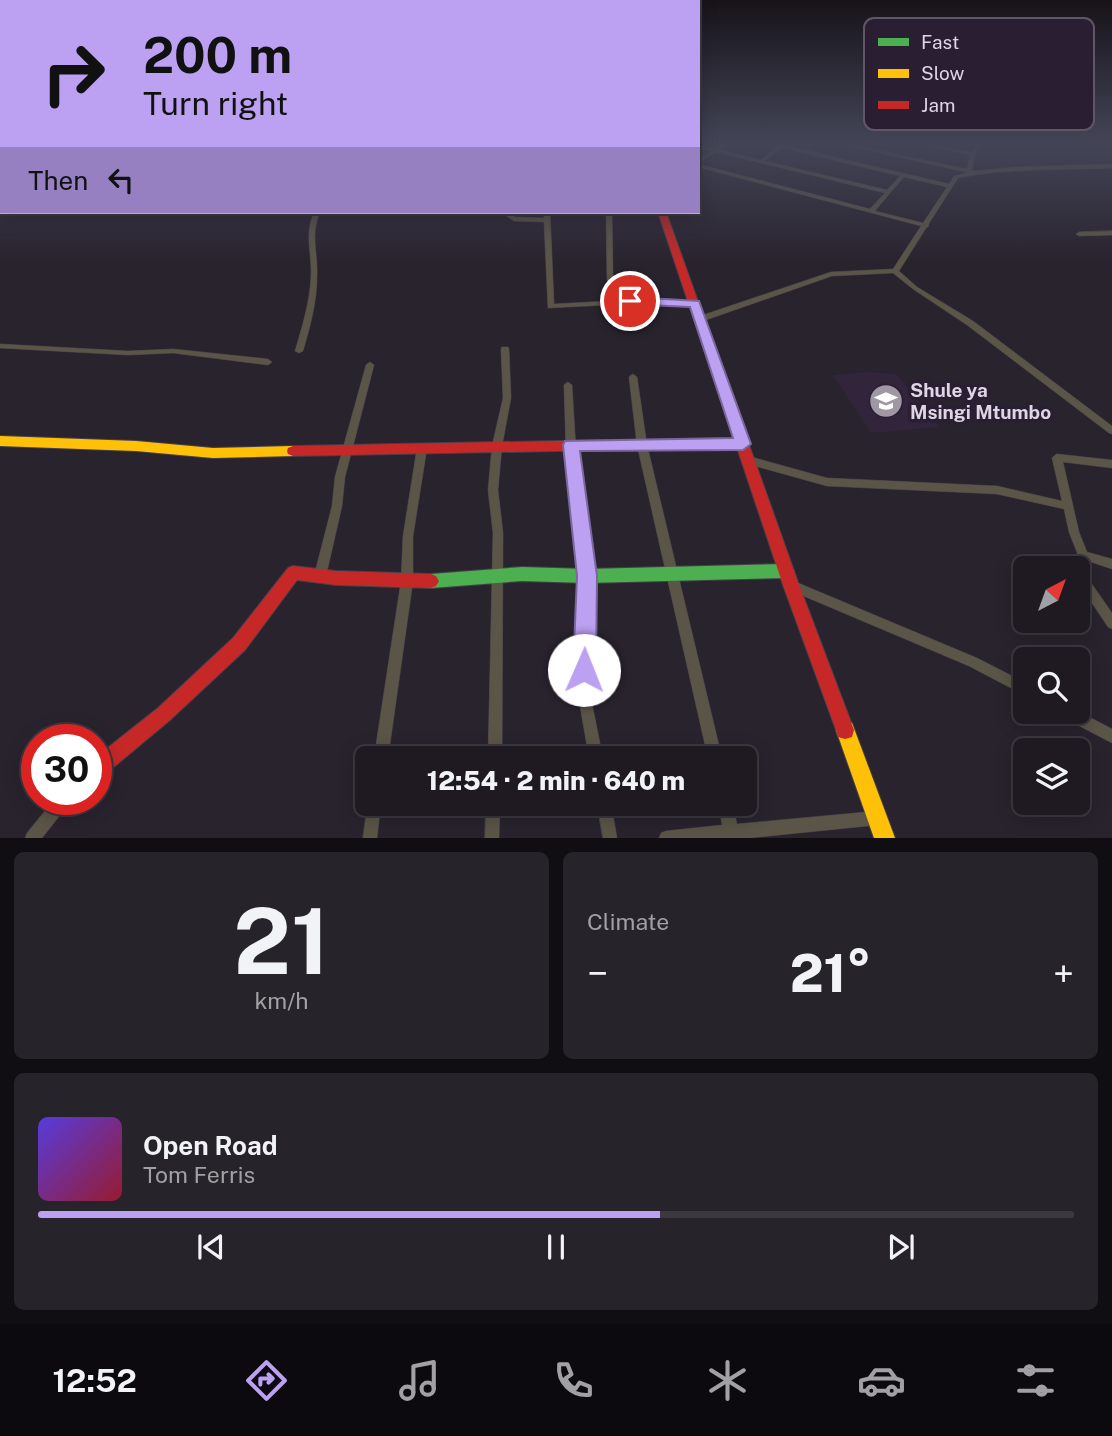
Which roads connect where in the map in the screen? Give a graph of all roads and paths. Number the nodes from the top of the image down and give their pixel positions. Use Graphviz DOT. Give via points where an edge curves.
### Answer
graph roads {
  1 [pos="769,183"];
  2 [pos="854,183"];
  3 [pos="896,183"];
  4 [pos="939,183"];
  5 [pos="953,183"];
  6 [pos="951,186"];
  7 [pos="888,192"];
  8 [pos="872,211"];
  9 [pos="316,214"];
  10 [pos="507,214"];
  11 [pos="609,214"];
  12 [pos="663,214"];
  13 [pos="547,216"];
  14 [pos="926,226"];
  15 [pos="1112,233"];
  16 [pos="1079,234"];
  17 [pos="895,271"];
  18 [pos="614,302"];
  19 [pos="695,303"];
  20 [pos="700,319"];
  21 [pos="0,346"];
  22 [pos="505,349"];
  23 [pos="299,351"];
  24 [pos="268,362"];
  25 [pos="370,365"];
  26 [pos="633,377"];
  27 [pos="568,385"];
  28 [pos="1112,431"];
  29 [pos="0,441"];
  30 [pos="743,444"];
  31 [pos="571,445"];
  32 [pos="642,445"];
  33 [pos="497,446"];
  34 [pos="422,448"];
  35 [pos="348,450"];
  36 [pos="748,460"];
  37 [pos="1112,464"];
  38 [pos="1068,506"];
  39 [pos="1083,555"];
  40 [pos="1112,564"];
  41 [pos="786,571"];
  42 [pos="672,572"];
  43 [pos="320,576"];
  44 [pos="587,576"];
  45 [pos="496,577"];
  46 [pos="407,581"];
  47 [pos="791,585"];
  48 [pos="1112,624"];
  49 [pos="1013,683"];
  50 [pos="1090,724"];
  51 [pos="1112,736"];
  52 [pos="383,746"];
  53 [pos="495,746"];
  54 [pos="594,746"];
  55 [pos="712,746"];
  56 [pos="112,756"];
  57 [pos="51,815"];
  58 [pos="373,816"];
  59 [pos="493,816"];
  60 [pos="606,816"];
  61 [pos="728,816"];
  62 [pos="878,818"];
  63 [pos="732,835"];
  64 [pos="32,838"];
  65 [pos="370,838"];
  66 [pos="492,838"];
  67 [pos="610,838"];
  68 [pos="666,838"];
  69 [pos="885,838"];
  1 -- 8 [label="street"];
  2 -- 7 [label="street"];
  3 -- 7 [label="street"];
  4 -- 6 [label="street"];
  5 -- 6 [label="street"];
  6 -- 14 [label="street"];
  7 -- 8 [label="street"];
  8 -- 14 [label="street"];
  9 -- 23 [label="street" via="309,232 312,300"];
  10 -- 13 [label="street" via="514,219"];
  11 -- 18 [label="street"];
  12 -- 19 [label="street"];
  13 -- 18 [label="street" via="551,306"];
  14 -- 17 [label="street"];
  15 -- 16 [label="street"];
  17 -- 20 [label="street" via="831,274"];
  17 -- 28 [label="street"];
  18 -- 19 [label="street"];
  19 -- 20 [label="street"];
  20 -- 30 [label="street"];
  21 -- 24 [label="street" via="173,351"];
  22 -- 33 [label="street" via="507,398"];
  25 -- 35 [label="street"];
  26 -- 32 [label="street"];
  27 -- 31 [label="street"];
  29 -- 35 [label="street" via="213,453"];
  30 -- 32 [label="street"];
  30 -- 36 [label="street"];
  31 -- 32 [label="street"];
  31 -- 33 [label="street"];
  31 -- 44 [label="street"];
  32 -- 42 [label="street"];
  33 -- 34 [label="street"];
  33 -- 45 [label="street" via="493,491 498,533"];
  34 -- 35 [label="street"];
  34 -- 46 [label="street" via="408,536"];
  35 -- 43 [label="street"];
  36 -- 38 [label="street" via="827,482 997,490"];
  36 -- 41 [label="street"];
  37 -- 38 [label="street" via="1056,458"];
  38 -- 39 [label="street"];
  39 -- 40 [label="street"];
  39 -- 48 [label="street" via="1083,581"];
  41 -- 42 [label="street"];
  41 -- 47 [label="street"];
  42 -- 44 [label="street"];
  42 -- 55 [label="street"];
  43 -- 46 [label="street"];
  43 -- 56 [label="street" via="293,573 239,643"];
  44 -- 45 [label="street"];
  44 -- 54 [label="street" via="584,694"];
  45 -- 46 [label="street"];
  45 -- 53 [label="street"];
  46 -- 52 [label="street"];
  47 -- 49 [label="street"];
  47 -- 62 [label="street"];
  50 -- 51 [label="street"];
  57 -- 64 [label="street"];
  58 -- 65 [label="street"];
  59 -- 66 [label="street"];
  60 -- 67 [label="street"];
  61 -- 63 [label="street"];
  62 -- 63 [label="street"];
  62 -- 69 [label="street"];
  63 -- 68 [label="street"];
}
